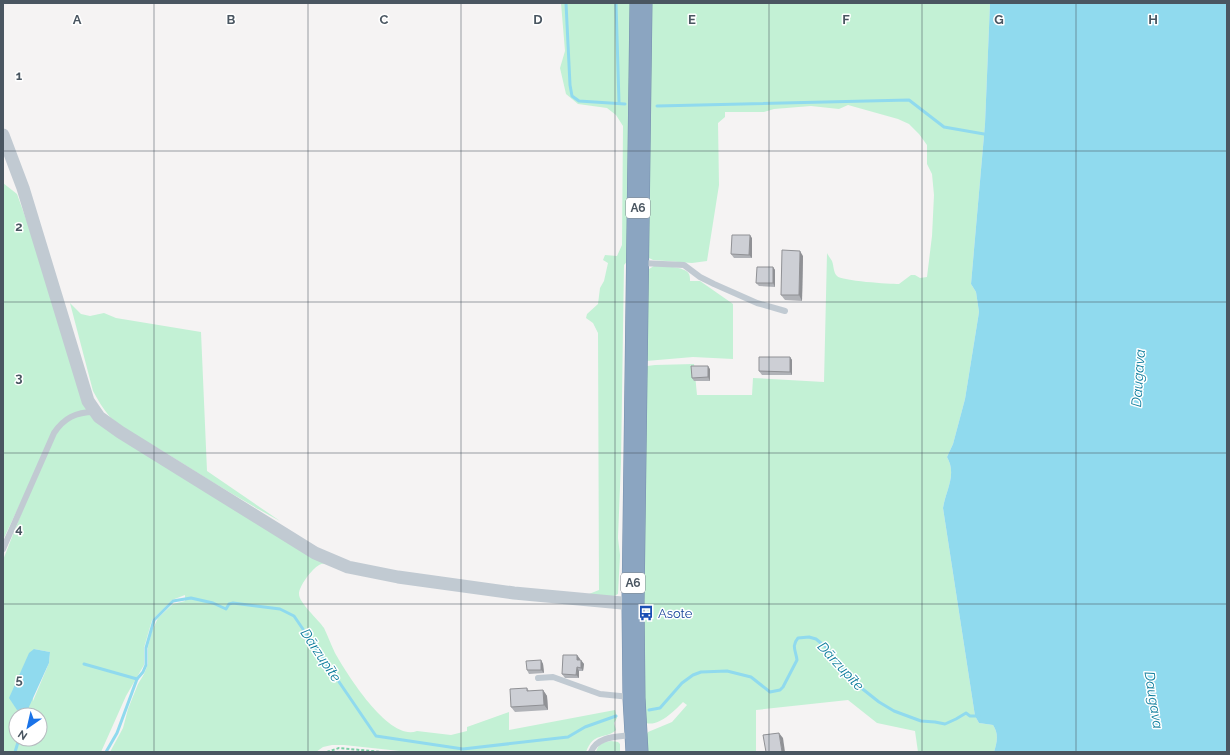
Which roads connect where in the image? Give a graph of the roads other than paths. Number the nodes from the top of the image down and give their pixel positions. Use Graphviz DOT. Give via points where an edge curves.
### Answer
graph roads {
  1 [pos="641,3"];
  2 [pos="3,135"];
  3 [pos="638,262"];
  4 [pos="784,310"];
  5 [pos="96,412"];
  6 [pos="3,549"];
  7 [pos="633,604"];
  8 [pos="538,678"];
  9 [pos="634,698"];
  10 [pos="636,743"];
  11 [pos="591,752"];
  1 -- 3 [label="highway, A6"];
  2 -- 5 [label="street" via="23,188 88,401"];
  3 -- 4 [label="lane" via="684,265 714,284 757,303"];
  3 -- 7 [label="highway, A6"];
  5 -- 6 [label="lane" via="73,415 59,425"];
  5 -- 7 [label="street" via="120,432 315,553 348,566 398,577 506,592"];
  7 -- 9 [label="highway, A6"];
  8 -- 9 [label="lane" via="553,676 600,694"];
  9 -- 10 [label="highway, A6"];
  10 -- 11 [label="lane" via="601,740"];
}
